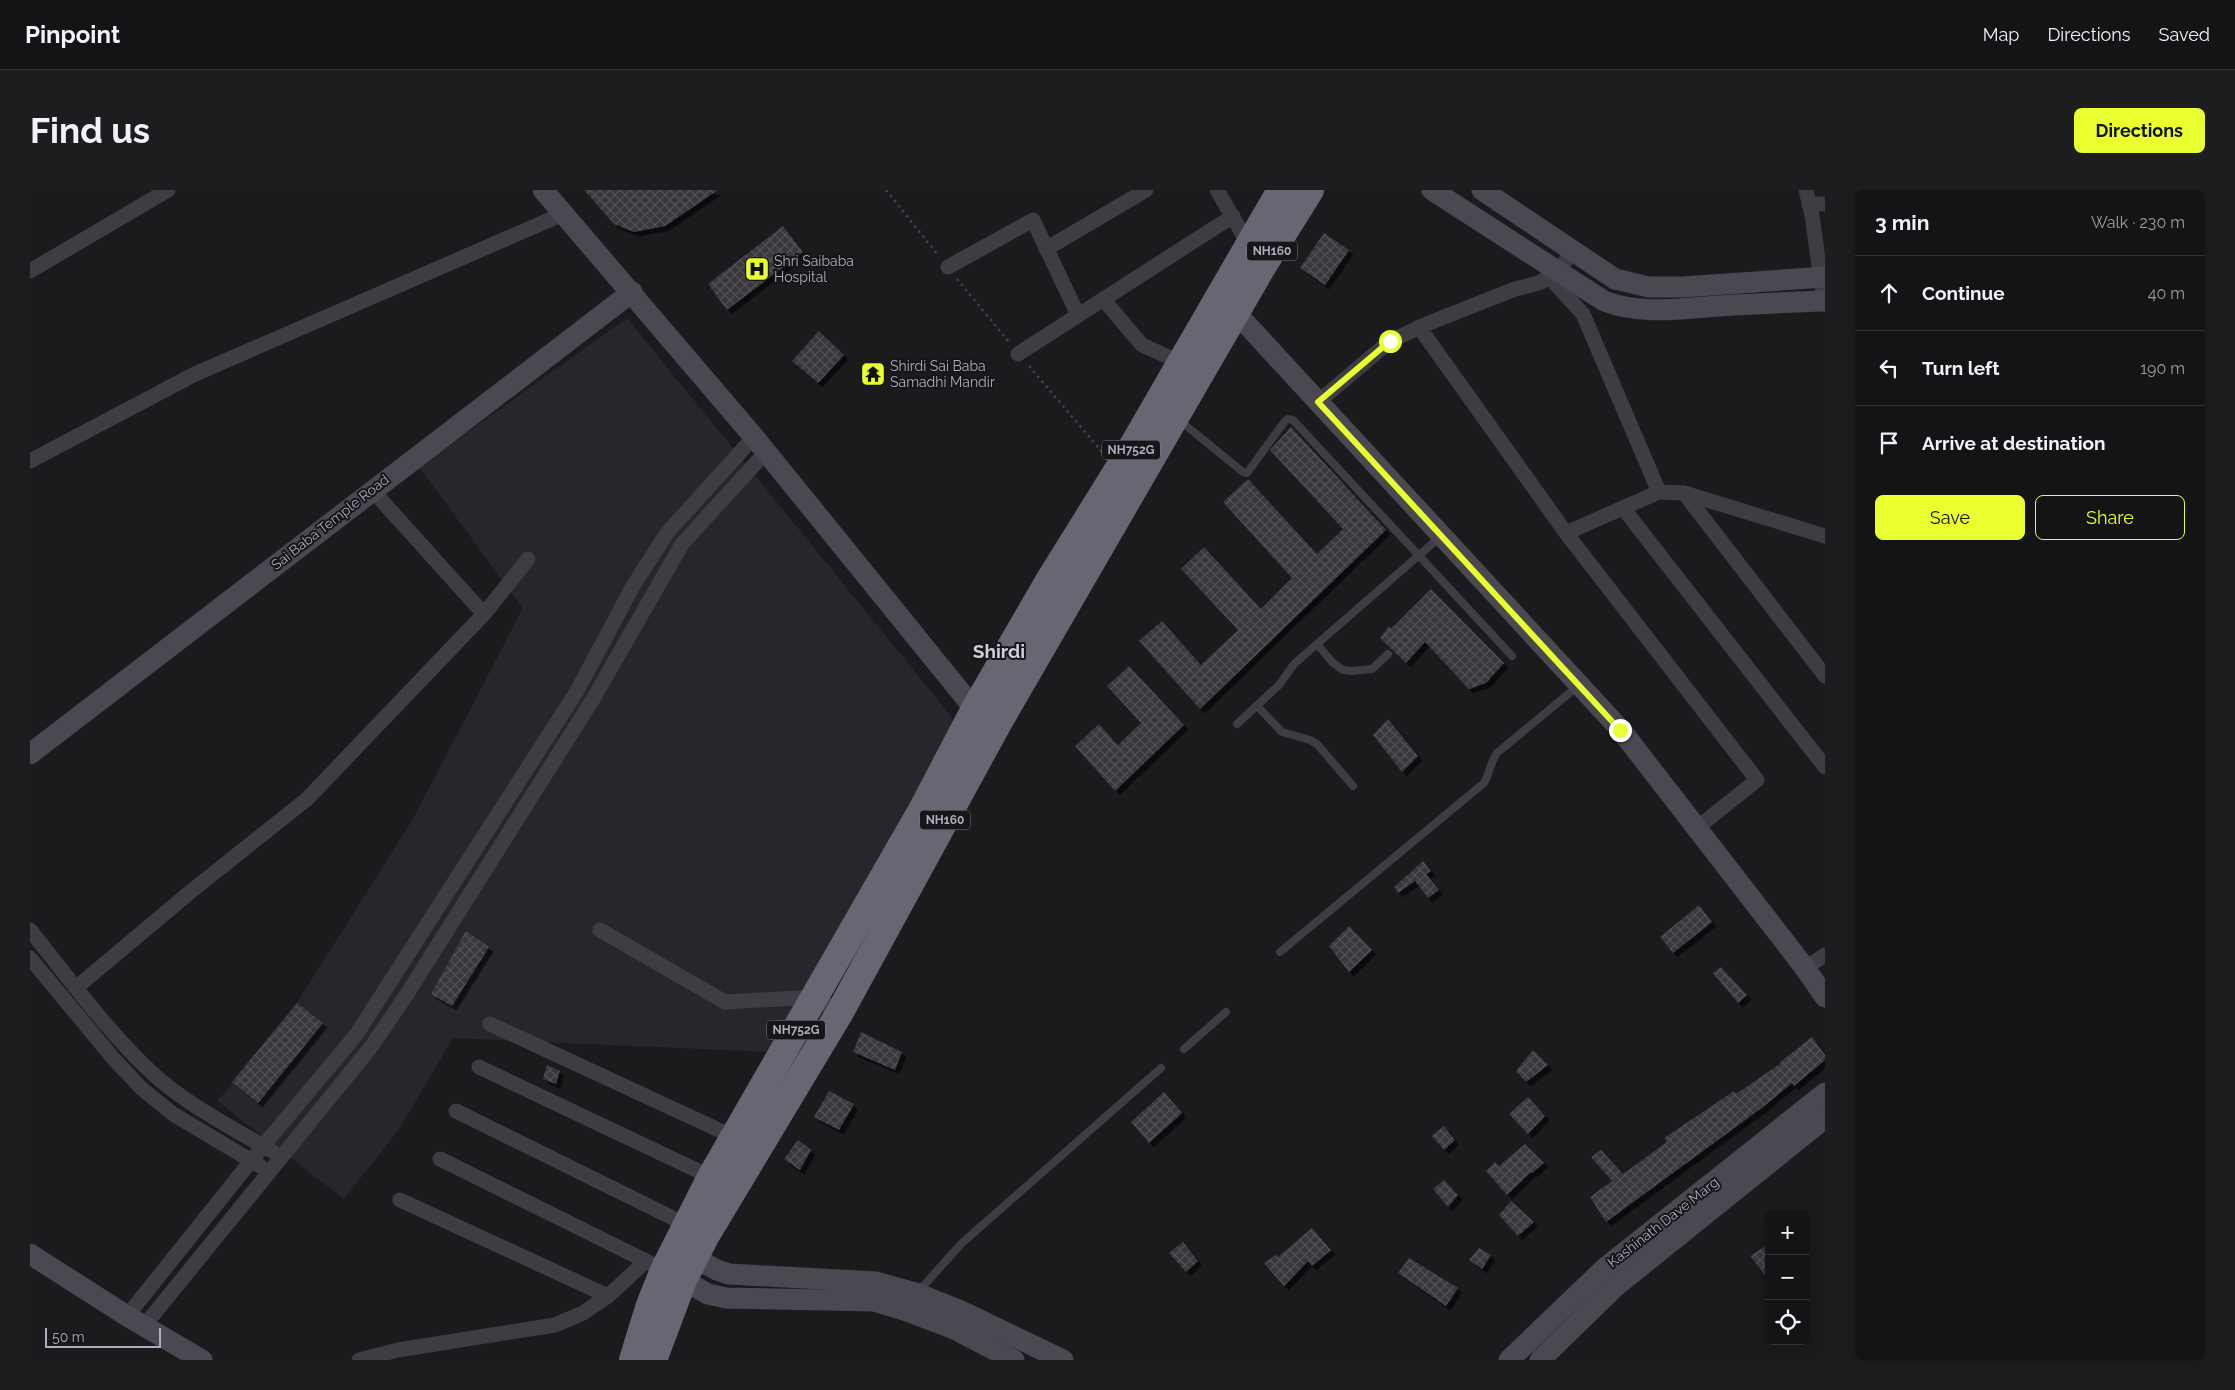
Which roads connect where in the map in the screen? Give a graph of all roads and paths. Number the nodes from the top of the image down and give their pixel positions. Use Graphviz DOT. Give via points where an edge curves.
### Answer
graph roads {
  1 [pos="168,190"];
  2 [pos="543,190"];
  3 [pos="886,190"];
  4 [pos="1146,190"];
  5 [pos="1218,190"];
  6 [pos="1281,190"];
  7 [pos="1310,190"];
  8 [pos="1432,190"];
  9 [pos="1486,193"];
  10 [pos="1807,197"];
  11 [pos="1825,204"];
  12 [pos="563,214"];
  13 [pos="1232,216"];
  14 [pos="1475,217"];
  15 [pos="1249,245"];
  16 [pos="1046,249"];
  17 [pos="1572,251"];
  18 [pos="948,267"];
  19 [pos="30,271"];
  20 [pos="1554,274"];
  21 [pos="1822,277"];
  22 [pos="632,292"];
  23 [pos="1103,299"];
  24 [pos="1824,301"];
  25 [pos="1228,304"];
  26 [pos="1078,315"];
  27 [pos="1420,327"];
  28 [pos="1018,354"];
  29 [pos="1180,362"];
  30 [pos="1318,402"];
  31 [pos="1175,416"];
  32 [pos="760,444"];
  33 [pos="30,460"];
  34 [pos="1121,465"];
  35 [pos="372,490"];
  36 [pos="1658,492"];
  37 [pos="1684,493"];
  38 [pos="1623,508"];
  39 [pos="1566,532"];
  40 [pos="1441,536"];
  41 [pos="1825,536"];
  42 [pos="1419,555"];
  43 [pos="528,559"];
  44 [pos="484,614"];
  45 [pos="1317,644"];
  46 [pos="1388,654"];
  47 [pos="1512,656"];
  48 [pos="1825,676"];
  49 [pos="1580,686"];
  50 [pos="1257,706"];
  51 [pos="976,707"];
  52 [pos="998,723"];
  53 [pos="1237,724"];
  54 [pos="30,754"];
  55 [pos="1825,767"];
  56 [pos="1353,786"];
  57 [pos="1697,828"];
  58 [pos="30,930"];
  59 [pos="600,930"];
  60 [pos="1280,952"];
  61 [pos="1825,955"];
  62 [pos="30,958"];
  63 [pos="1805,968"];
  64 [pos="77,987"];
  65 [pos="814,997"];
  66 [pos="1825,997"];
  67 [pos="840,1012"];
  68 [pos="1226,1012"];
  69 [pos="490,1024"];
  70 [pos="1184,1049"];
  71 [pos="479,1067"];
  72 [pos="1161,1068"];
  73 [pos="1825,1093"];
  74 [pos="456,1111"];
  75 [pos="1825,1118"];
  76 [pos="734,1137"];
  77 [pos="263,1146"];
  78 [pos="282,1157"];
  79 [pos="440,1159"];
  80 [pos="251,1161"];
  81 [pos="270,1172"];
  82 [pos="711,1177"];
  83 [pos="400,1200"];
  84 [pos="30,1254"];
  85 [pos="675,1257"];
  86 [pos="608,1296"];
  87 [pos="912,1302"];
  88 [pos="136,1321"];
  89 [pos="202,1360"];
  90 [pos="359,1360"];
  91 [pos="633,1360"];
  92 [pos="653,1360"];
  93 [pos="1014,1360"];
  94 [pos="1063,1360"];
  95 [pos="1509,1360"];
  96 [pos="1540,1360"];
  1 -- 19 [label="street"];
  2 -- 12 [label="street"];
  3 -- 18 [label="path"];
  4 -- 16 [label="street"];
  5 -- 13 [label="street"];
  6 -- 15 [label="highway, NH752G"];
  7 -- 25 [label="highway, NH160" via="1262,267"];
  8 -- 14 [label="street"];
  9 -- 14 [label="street"];
  9 -- 17 [label="street"];
  10 -- 11 [label="street"];
  10 -- 21 [label="street"];
  12 -- 22 [label="street"];
  12 -- 33 [label="street" via="195,374"];
  13 -- 15 [label="street"];
  13 -- 23 [label="street"];
  14 -- 20 [label="street"];
  15 -- 25 [label="highway, NH752G"];
  16 -- 18 [label="street" via="1033,220"];
  16 -- 26 [label="street"];
  17 -- 20 [label="street"];
  17 -- 21 [label="street" via="1615,279 1649,287"];
  18 -- 28 [label="path"];
  20 -- 24 [label="street" via="1622,308 1652,311"];
  20 -- 27 [label="street" via="1539,283 1515,289"];
  20 -- 36 [label="street" via="1583,314"];
  21 -- 24 [label="street"];
  22 -- 32 [label="street"];
  22 -- 35 [label="street, Sai Baba Temple Road"];
  23 -- 26 [label="street"];
  23 -- 29 [label="street" via="1142,345"];
  25 -- 29 [label="highway, NH752G"];
  25 -- 30 [label="street"];
  25 -- 31 [label="highway, NH160"];
  26 -- 28 [label="street"];
  27 -- 30 [label="street" via="1390,341"];
  27 -- 39 [label="street"];
  28 -- 34 [label="path" via="1102,452"];
  29 -- 34 [label="highway, NH752G"];
  30 -- 40 [label="street"];
  31 -- 42 [label="lane" via="1247,473 1285,421 1293,420"];
  31 -- 52 [label="highway, NH160"];
  32 -- 51 [label="street"];
  32 -- 77 [label="street" via="667,534 633,586 577,691 356,1035"];
  32 -- 78 [label="street" via="682,544 593,699 371,1047"];
  34 -- 51 [label="highway, NH752G"];
  35 -- 44 [label="street"];
  35 -- 54 [label="street, Sai Baba Temple Road"];
  36 -- 37 [label="street"];
  36 -- 38 [label="street"];
  37 -- 41 [label="street"];
  37 -- 48 [label="street"];
  38 -- 39 [label="street"];
  38 -- 55 [label="street"];
  39 -- 57 [label="street" via="1757,780"];
  40 -- 42 [label="lane"];
  40 -- 49 [label="street"];
  42 -- 45 [label="lane"];
  42 -- 47 [label="lane"];
  43 -- 44 [label="street"];
  44 -- 64 [label="street" via="307,799"];
  45 -- 46 [label="lane" via="1343,670 1372,669"];
  45 -- 50 [label="lane" via="1294,664 1279,685"];
  49 -- 57 [label="street" via="1620,730"];
  49 -- 60 [label="lane" via="1497,754 1484,783"];
  50 -- 53 [label="lane"];
  50 -- 56 [label="lane" via="1282,732 1317,744"];
  51 -- 52 [label="street"];
  51 -- 65 [label="highway, NH752G" via="922,810"];
  52 -- 67 [label="highway, NH160"];
  57 -- 63 [label="street"];
  58 -- 64 [label="street"];
  59 -- 65 [label="street" via="725,1002"];
  61 -- 63 [label="street"];
  62 -- 80 [label="street" via="141,1088 173,1114"];
  63 -- 66 [label="street"];
  64 -- 77 [label="street" via="152,1073 185,1098"];
  65 -- 67 [label="street"];
  65 -- 76 [label="highway, NH752G"];
  67 -- 85 [label="highway, NH160" via="772,1124"];
  68 -- 70 [label="lane"];
  69 -- 76 [label="street"];
  71 -- 82 [label="street"];
  72 -- 87 [label="lane" via="962,1243"];
  73 -- 95 [label="street, Kashinath Dave Marg" via="1605,1268"];
  74 -- 85 [label="street"];
  75 -- 96 [label="street, Kashinath Dave Marg" via="1616,1286"];
  76 -- 82 [label="highway, NH752G"];
  77 -- 78 [label="street"];
  77 -- 80 [label="street"];
  78 -- 81 [label="street"];
  79 -- 85 [label="street"];
  80 -- 81 [label="street"];
  80 -- 88 [label="street"];
  81 -- 88 [label="street"];
  82 -- 85 [label="highway, NH752G"];
  83 -- 86 [label="street"];
  84 -- 88 [label="street"];
  85 -- 86 [label="street"];
  85 -- 87 [label="street" via="729,1274 876,1282"];
  85 -- 91 [label="highway, NH752G" via="650,1305"];
  85 -- 92 [label="highway, NH160"];
  86 -- 90 [label="street" via="583,1313 555,1325 398,1350"];
  87 -- 93 [label="street" via="954,1330"];
  87 -- 94 [label="street" via="960,1310"];
  88 -- 89 [label="street"];
}
